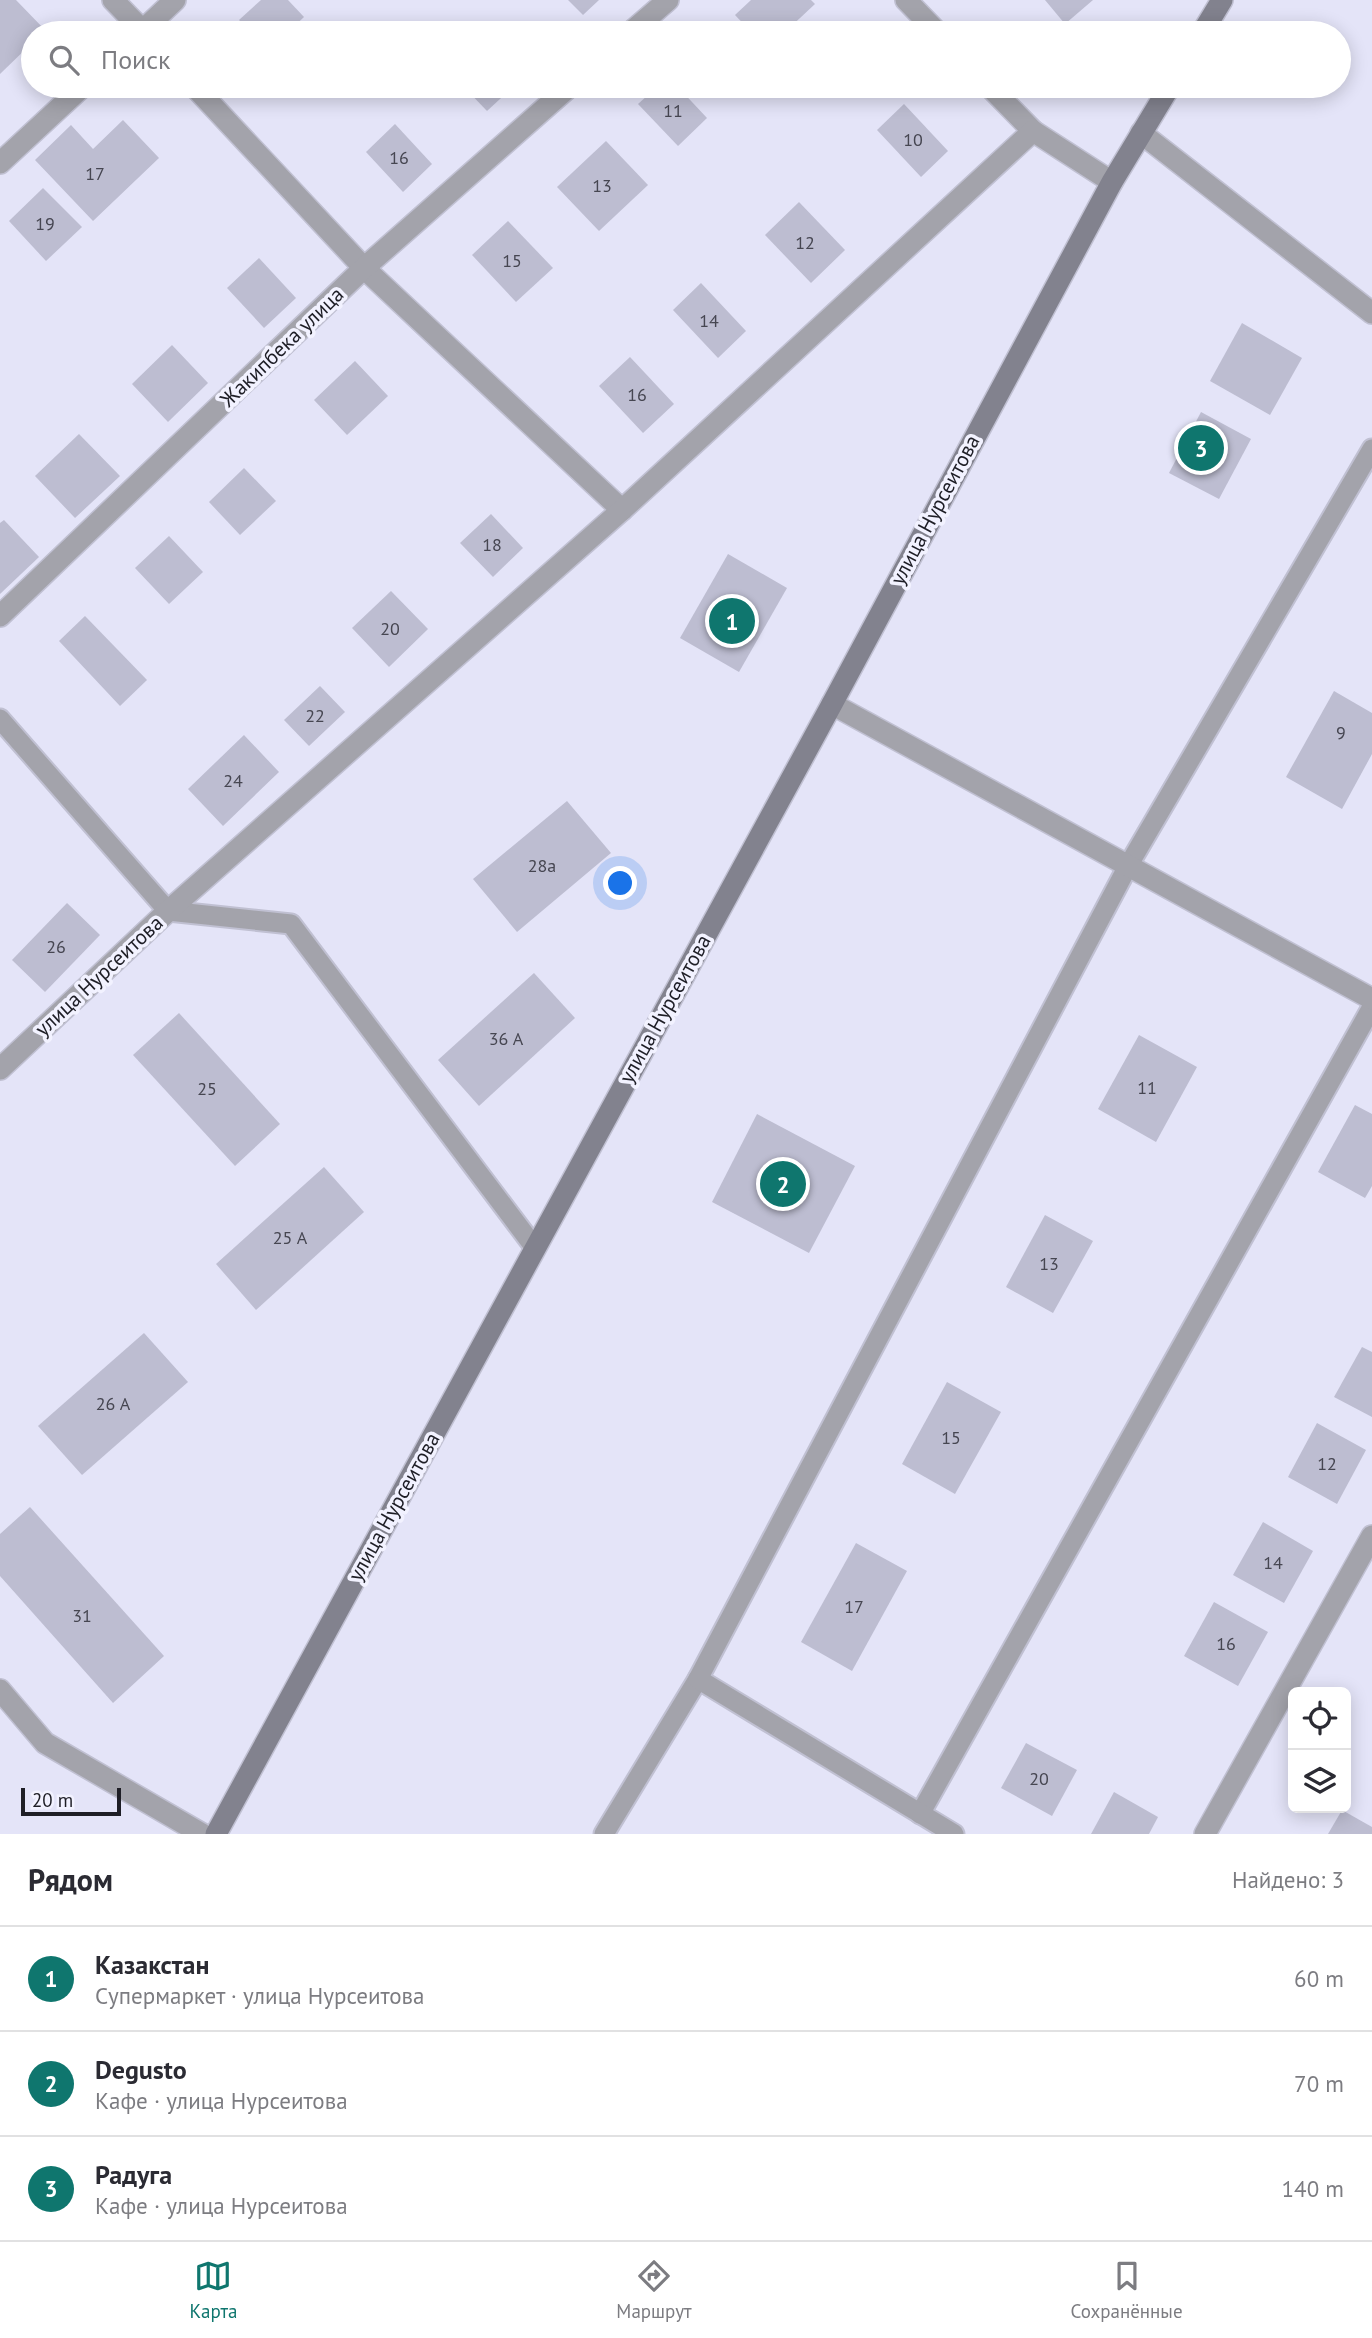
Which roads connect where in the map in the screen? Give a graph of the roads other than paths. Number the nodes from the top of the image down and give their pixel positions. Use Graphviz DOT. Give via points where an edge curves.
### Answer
graph roads {
  1 [pos="113,0"];
  2 [pos="175,0"];
  3 [pos="668,0"];
  4 [pos="906,0"];
  5 [pos="1222,0"];
  6 [pos="133,21"];
  7 [pos="154,21"];
  8 [pos="644,21"];
  9 [pos="926,21"];
  10 [pos="1209,21"];
  11 [pos="70,98"];
  12 [pos="205,98"];
  13 [pos="556,98"];
  14 [pos="1001,98"];
  15 [pos="1163,98"];
  16 [pos="1033,131"];
  17 [pos="1141,133"];
  18 [pos="0,163"];
  19 [pos="1112,182"];
  20 [pos="364,268"];
  21 [pos="1372,313"];
  22 [pos="1372,449"];
  23 [pos="622,510"];
  24 [pos="0,616"];
  25 [pos="832,704"];
  26 [pos="0,719"];
  27 [pos="1128,866"];
  28 [pos="168,911"];
  29 [pos="1372,999"];
  30 [pos="1372,1007"];
  31 [pos="0,1069"];
  32 [pos="535,1248"];
  33 [pos="1372,1536"];
  34 [pos="698,1679"];
  35 [pos="0,1690"];
  36 [pos="920,1814"];
  37 [pos="202,1834"];
  38 [pos="216,1834"];
  39 [pos="604,1834"];
  40 [pos="954,1834"];
  41 [pos="1205,1834"];
  1 -- 6 [label="street"];
  2 -- 7 [label="street"];
  3 -- 8 [label="street"];
  4 -- 9 [label="street"];
  5 -- 10 [label="main road"];
  11 -- 18 [label="street"];
  12 -- 20 [label="street"];
  13 -- 20 [label="street, Жакипбека улица"];
  14 -- 16 [label="street"];
  15 -- 17 [label="main road, улица Нурсеитова"];
  16 -- 19 [label="street"];
  16 -- 23 [label="street, улица Нурсеитова"];
  17 -- 19 [label="main road, улица Нурсеитова"];
  17 -- 21 [label="street"];
  19 -- 25 [label="main road, улица Нурсеитова"];
  20 -- 23 [label="street"];
  20 -- 24 [label="street, Жакипбека улица"];
  22 -- 27 [label="lane"];
  23 -- 28 [label="street, улица Нурсеитова"];
  25 -- 27 [label="street"];
  25 -- 32 [label="main road, улица Нурсеитова"];
  26 -- 28 [label="lane"];
  27 -- 29 [label="street"];
  27 -- 34 [label="lane"];
  28 -- 31 [label="street, улица Нурсеитова"];
  28 -- 32 [label="lane" via="291,923"];
  30 -- 36 [label="lane"];
  32 -- 38 [label="main road, улица Нурсеитова"];
  33 -- 41 [label="street"];
  34 -- 36 [label="lane"];
  34 -- 39 [label="lane"];
  35 -- 37 [label="street" via="45,1743"];
  36 -- 40 [label="lane"];
}
